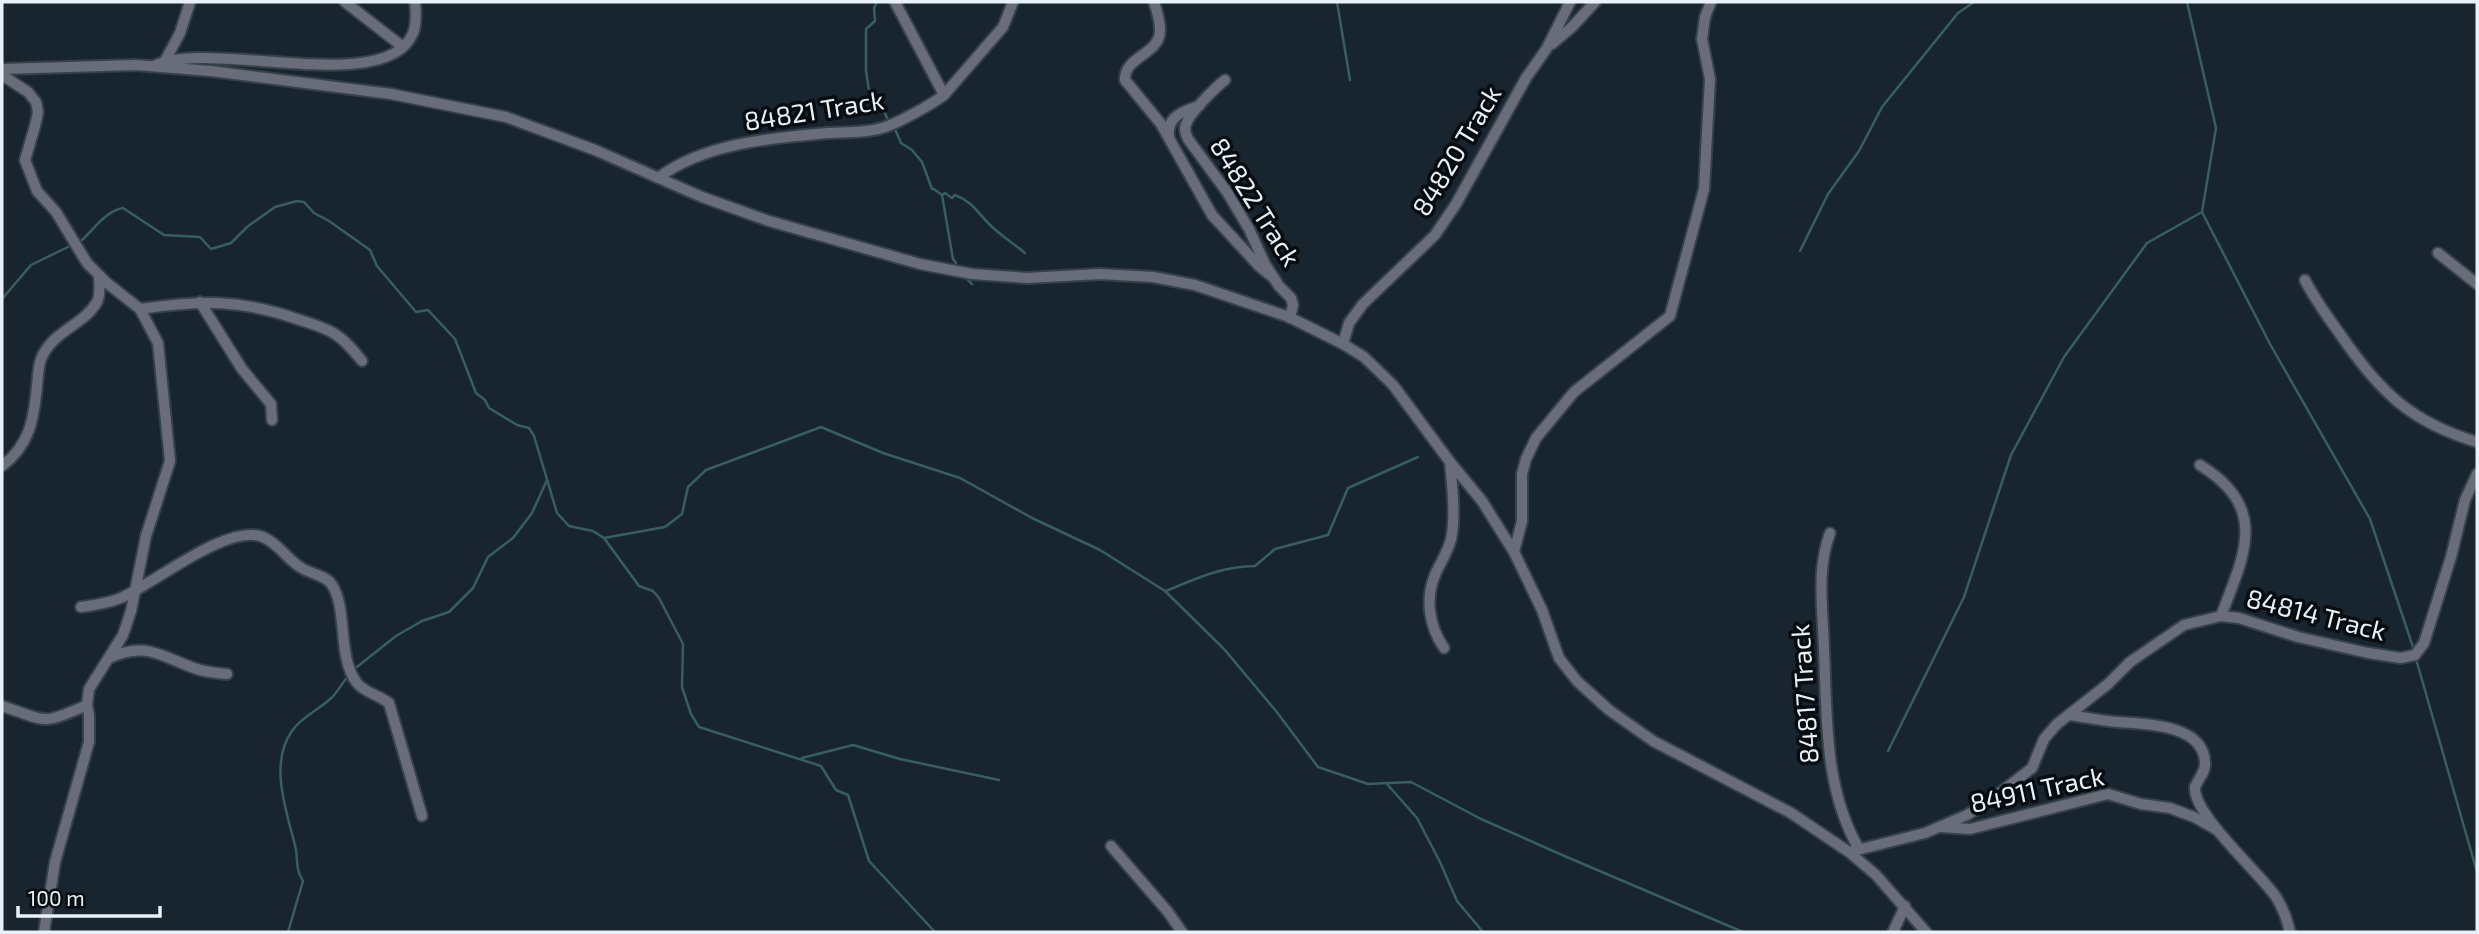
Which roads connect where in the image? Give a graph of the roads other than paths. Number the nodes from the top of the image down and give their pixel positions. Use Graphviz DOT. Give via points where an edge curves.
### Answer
graph roads {
  1 [pos="190,2"];
  2 [pos="345,2"];
  3 [pos="415,2"];
  4 [pos="895,2"];
  5 [pos="1013,2"];
  6 [pos="1154,2"];
  7 [pos="1570,2"];
  8 [pos="1595,2"];
  9 [pos="1711,2"];
  10 [pos="404,47"];
  11 [pos="1547,48"];
  12 [pos="166,60"];
  13 [pos="152,67"];
  14 [pos="2,69"];
  15 [pos="2,75"];
  16 [pos="1225,80"];
  17 [pos="944,95"];
  18 [pos="1199,106"];
  19 [pos="1169,136"];
  20 [pos="657,178"];
  21 [pos="2438,253"];
  22 [pos="99,276"];
  23 [pos="1274,278"];
  24 [pos="2305,280"];
  25 [pos="2477,284"];
  26 [pos="200,302"];
  27 [pos="140,309"];
  28 [pos="1290,318"];
  29 [pos="1343,344"];
  30 [pos="362,360"];
  31 [pos="272,420"];
  32 [pos="2477,442"];
  33 [pos="1450,462"];
  34 [pos="2200,465"];
  35 [pos="2,466"];
  36 [pos="2477,474"];
  37 [pos="1830,533"];
  38 [pos="1514,552"];
  39 [pos="136,590"];
  40 [pos="81,607"];
  41 [pos="2221,616"];
  42 [pos="1444,648"];
  43 [pos="106,659"];
  44 [pos="227,674"];
  45 [pos="87,705"];
  46 [pos="2,706"];
  47 [pos="2068,715"];
  48 [pos="422,816"];
  49 [pos="1941,827"];
  50 [pos="2220,832"];
  51 [pos="1111,846"];
  52 [pos="1854,850"];
  53 [pos="1905,906"];
  54 [pos="44,932"];
  55 [pos="1182,932"];
  56 [pos="1893,932"];
  57 [pos="1926,932"];
  58 [pos="2290,932"];
  1 -- 12 [label="street"];
  2 -- 10 [label="street"];
  3 -- 10 [label="street" via="414,32"];
  4 -- 17 [label="street"];
  5 -- 17 [label="street, 84821 Track" via="1003,27"];
  6 -- 19 [label="street" via="1159,40 1130,66 1125,80"];
  7 -- 11 [label="street, 84820 Track"];
  8 -- 11 [label="street"];
  9 -- 38 [label="street" via="1702,39 1710,79 1704,188 1670,316 1574,392 1536,438 1522,474 1522,521"];
  10 -- 12 [label="street" via="385,58 342,64 196,57"];
  11 -- 29 [label="street, 84820 Track" via="1457,204 1435,235 1363,304 1349,323"];
  12 -- 13 [label="street"];
  13 -- 14 [label="street"];
  13 -- 20 [label="street" via="354,89 506,117"];
  15 -- 22 [label="street" via="36,102 38,111 25,160 31,179"];
  16 -- 18 [label="street, 84822 Track"];
  17 -- 20 [label="street, 84821 Track" via="881,129 805,135 723,149 681,163"];
  18 -- 19 [label="street" via="1172,119"];
  18 -- 23 [label="street, 84822 Track" via="1185,129 1188,139 1239,211"];
  19 -- 23 [label="street" via="1212,215"];
  20 -- 28 [label="street" via="769,221 920,264 1027,278 1153,277 1195,285"];
  21 -- 25 [label="street"];
  22 -- 27 [label="street"];
  22 -- 35 [label="street" via="96,303 52,341 41,358 34,420 23,446"];
  23 -- 28 [label="street, 84822 Track" via="1291,298"];
  24 -- 32 [label="street" via="2317,304 2390,397 2418,417"];
  26 -- 27 [label="street"];
  26 -- 30 [label="street" via="255,306 325,329"];
  26 -- 31 [label="street" via="242,369 271,404"];
  27 -- 39 [label="street" via="158,343 170,461 146,536"];
  28 -- 29 [label="street"];
  29 -- 33 [label="street" via="1393,385"];
  33 -- 38 [label="street"];
  33 -- 42 [label="street" via="1453,527 1429,600 1436,636"];
  34 -- 41 [label="street" via="2218,476 2245,514 2237,578"];
  36 -- 41 [label="street, 84814 Track" via="2465,500 2424,643 2415,654 2401,658 2368,653"];
  37 -- 52 [label="street, 84817 Track" via="1820,582 1827,739 1840,809"];
  38 -- 52 [label="street" via="1559,658 1609,710 1653,741"];
  39 -- 40 [label="street" via="107,603"];
  39 -- 43 [label="street" via="123,635"];
  39 -- 48 [label="street" via="207,548 251,535 269,540 302,569 330,582 357,684 389,703"];
  41 -- 47 [label="street, 84814 Track" via="2184,625 2166,636"];
  43 -- 44 [label="street" via="150,651"];
  43 -- 45 [label="street" via="89,689"];
  45 -- 46 [label="street" via="42,721"];
  45 -- 54 [label="street" via="89,742 55,862"];
  47 -- 49 [label="street, 84814 Track" via="2043,739 2032,768 1993,799"];
  47 -- 50 [label="street" via="2144,723 2191,738 2205,763 2194,793"];
  49 -- 50 [label="street, 84911 Track" via="1970,829 2108,794 2170,808"];
  49 -- 52 [label="street"];
  50 -- 58 [label="street" via="2276,896"];
  51 -- 55 [label="street"];
  52 -- 53 [label="street"];
  53 -- 56 [label="street"];
  53 -- 57 [label="street"];
}
